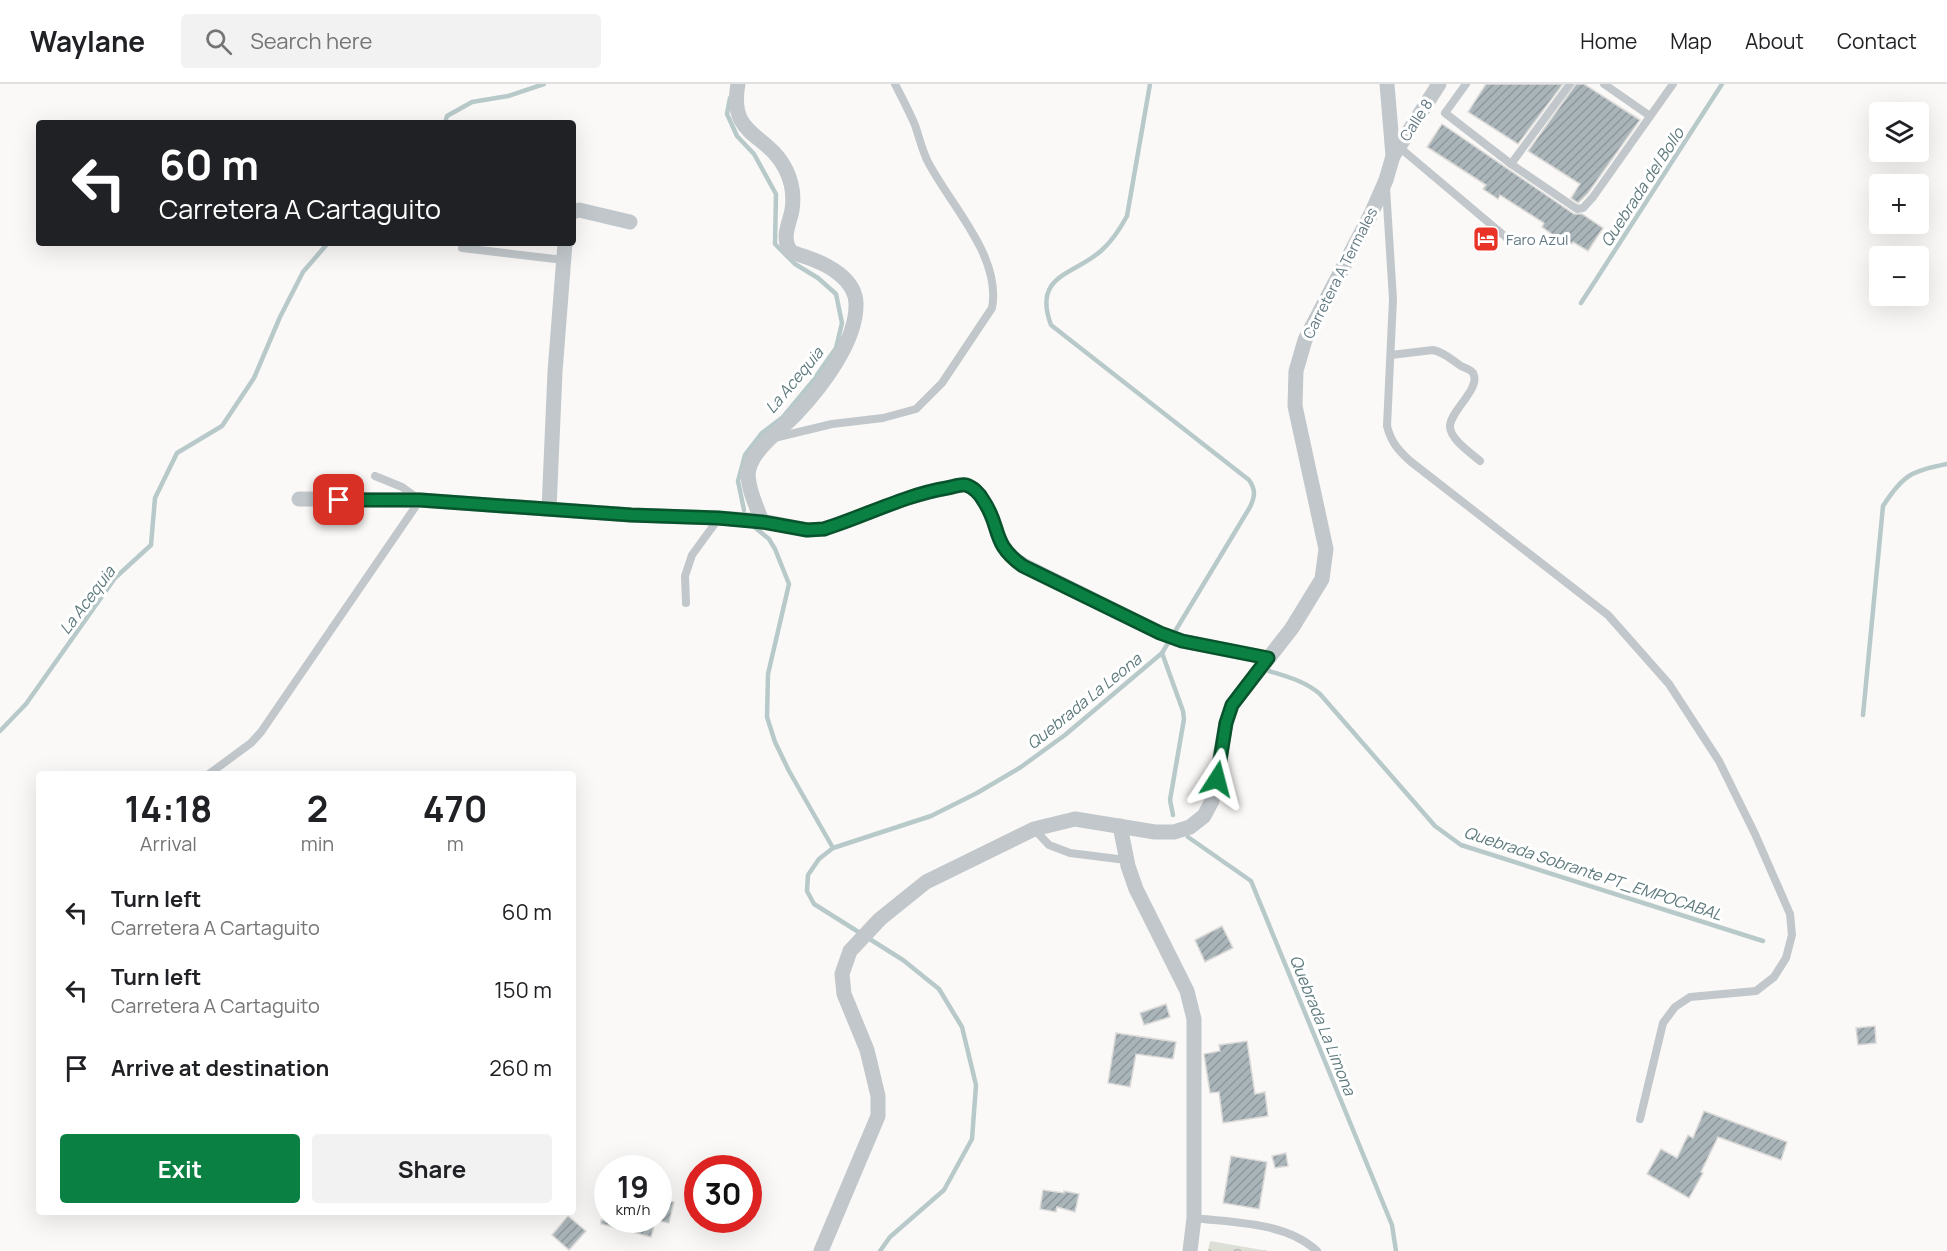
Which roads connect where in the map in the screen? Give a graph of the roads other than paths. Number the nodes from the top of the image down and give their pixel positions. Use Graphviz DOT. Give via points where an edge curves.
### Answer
graph roads {
  1 [pos="738,84"];
  2 [pos="895,84"];
  3 [pos="1387,84"];
  4 [pos="1439,84"];
  5 [pos="1466,84"];
  6 [pos="1570,84"];
  7 [pos="1604,84"];
  8 [pos="1672,84"];
  9 [pos="1650,116"];
  10 [pos="1396,151"];
  11 [pos="1511,164"];
  12 [pos="1386,180"];
  13 [pos="576,211"];
  14 [pos="630,222"];
  15 [pos="1507,238"];
  16 [pos="565,246"];
  17 [pos="462,248"];
  18 [pos="564,260"];
  19 [pos="1390,355"];
  20 [pos="770,439"];
  21 [pos="1480,461"];
  22 [pos="375,476"];
  23 [pos="299,499"];
  24 [pos="420,500"];
  25 [pos="549,509"];
  26 [pos="718,518"];
  27 [pos="762,522"];
  28 [pos="686,603"];
  29 [pos="1268,658"];
  30 [pos="213,771"];
  31 [pos="1120,826"];
  32 [pos="1034,829"];
  33 [pos="1126,860"];
  34 [pos="1640,1119"];
  35 [pos="1194,1218"];
  36 [pos="821,1251"];
  37 [pos="1190,1251"];
  38 [pos="1317,1251"];
  1 -- 20 [label="street" via="736,98 741,122 776,154 793,190 786,230 788,246 793,253 832,268 849,284 856,302 852,331 833,367 797,414"];
  2 -- 20 [label="lane" via="927,159 971,232 993,278 992,308 942,383 916,409"];
  3 -- 10 [label="street, Carretera A Termales"];
  4 -- 10 [label="street, Calle 8"];
  5 -- 11 [label="lane" via="1445,113"];
  6 -- 11 [label="lane"];
  7 -- 9 [label="lane"];
  8 -- 9 [label="lane"];
  9 -- 11 [label="lane" via="1593,197 1580,209"];
  10 -- 12 [label="street, Carretera A Termales"];
  10 -- 15 [label="lane"];
  12 -- 19 [label="lane" via="1393,299"];
  12 -- 29 [label="street, Carretera A Termales" via="1305,340 1296,371 1295,406 1326,549 1322,579"];
  13 -- 14 [label="street"];
  16 -- 18 [label="street"];
  17 -- 18 [label="lane"];
  18 -- 25 [label="street"];
  19 -- 21 [label="lane" via="1440,351 1473,373 1473,386 1450,428 1452,435"];
  19 -- 34 [label="lane" via="1390,440 1410,461 1608,615 1669,684 1719,761 1790,914 1792,935 1786,958 1774,977 1756,991 1690,998 1675,1007 1663,1023"];
  20 -- 27 [label="street" via="748,470 752,497"];
  22 -- 24 [label="lane"];
  23 -- 24 [label="street"];
  24 -- 25 [label="street"];
  24 -- 30 [label="lane" via="261,732"];
  25 -- 26 [label="street"];
  26 -- 27 [label="street"];
  26 -- 28 [label="lane" via="692,555 685,576"];
  27 -- 29 [label="street" via="824,529 925,492 965,485 983,499 999,542 1023,566 1160,633"];
  29 -- 31 [label="street, Carretera A Termales" via="1232,705 1212,801 1204,816 1190,827 1174,832"];
  31 -- 32 [label="street, Carretera A Termales" via="1075,819"];
  31 -- 33 [label="street"];
  32 -- 33 [label="lane" via="1049,845 1070,853"];
  32 -- 36 [label="street, Carretera A Termales" via="926,882 880,919 850,951 843,974 844,994 867,1050 878,1096 878,1116"];
  33 -- 35 [label="street" via="1136,889 1187,992 1194,1019"];
  35 -- 37 [label="street"];
  35 -- 38 [label="lane" via="1274,1228 1308,1242"];
}
